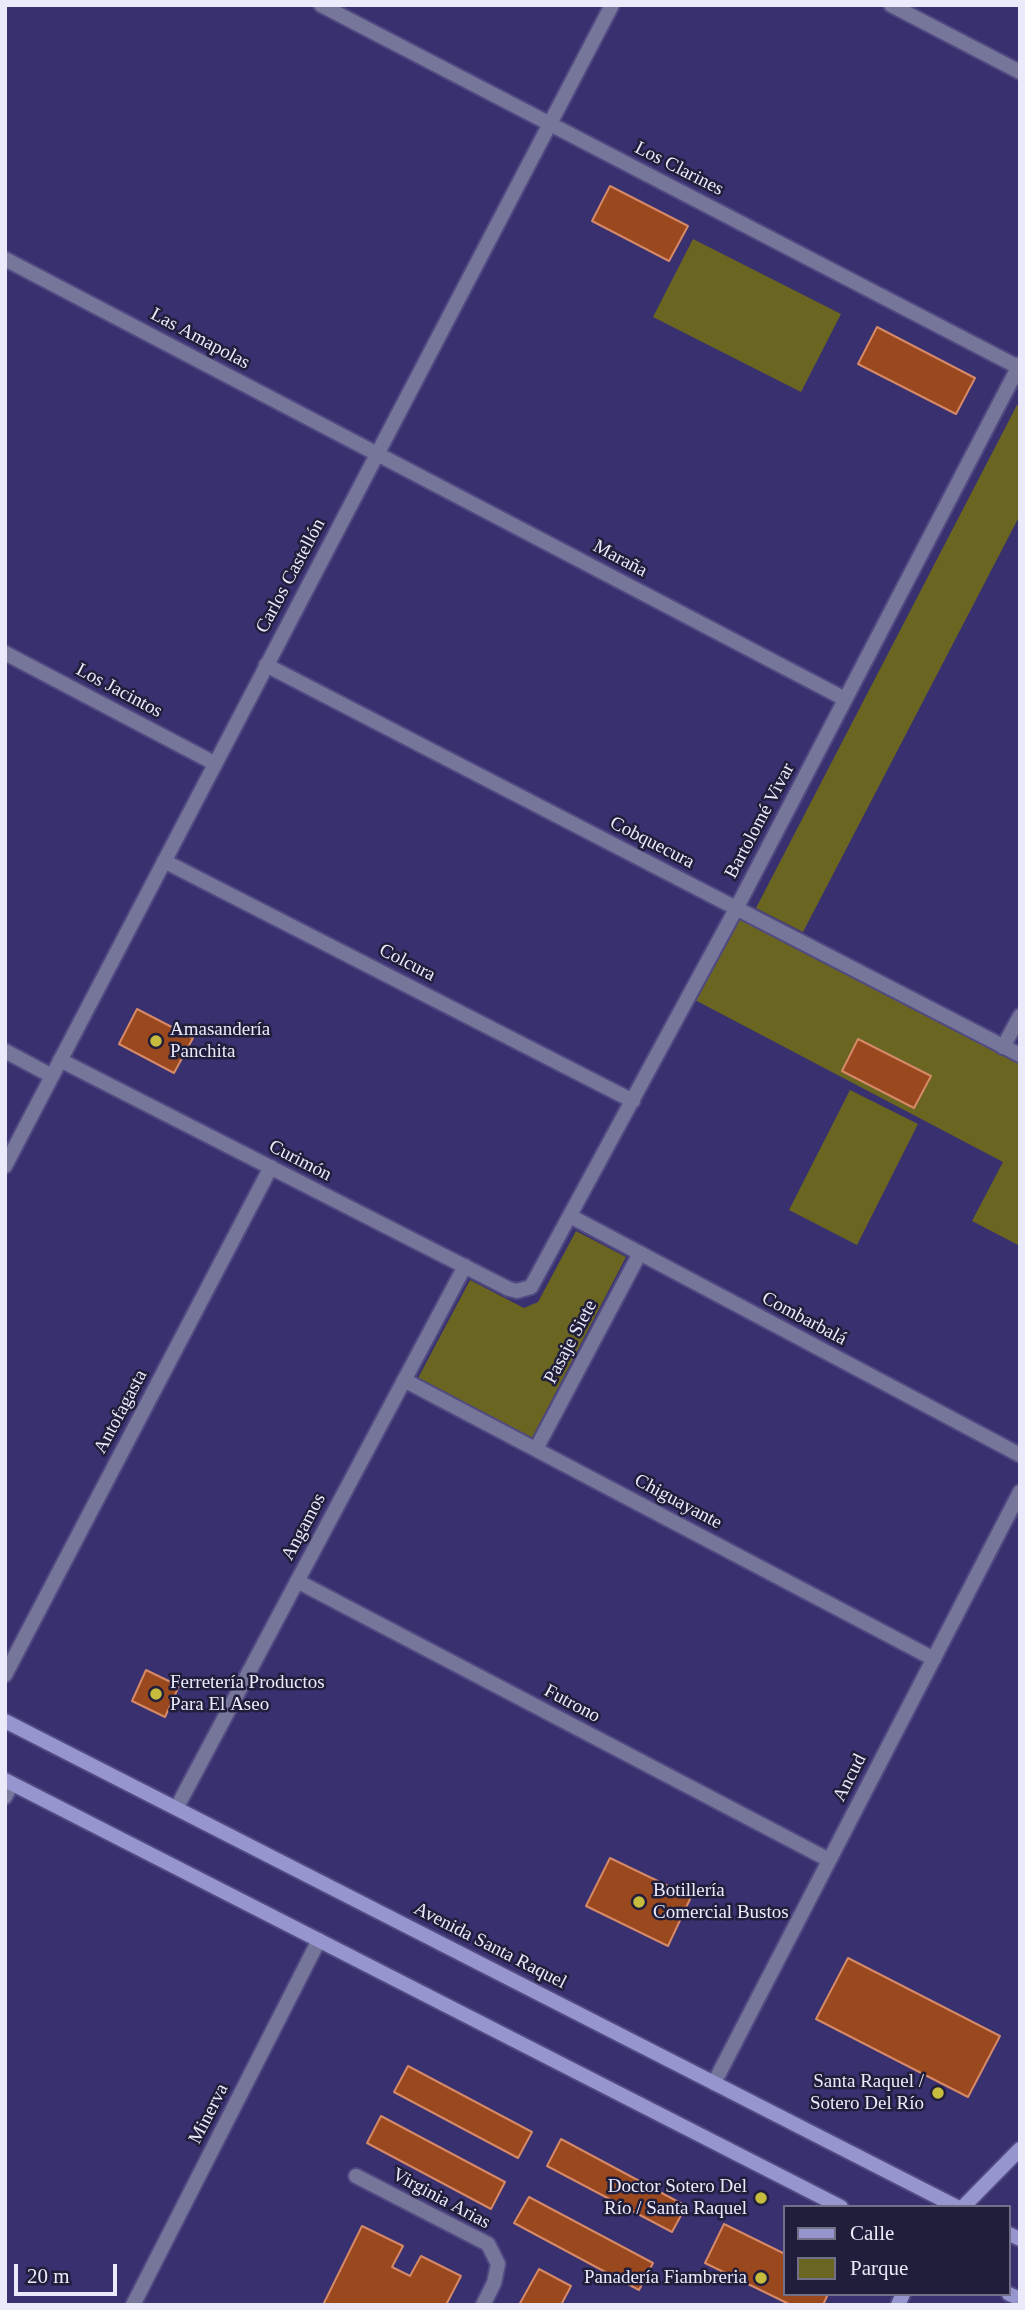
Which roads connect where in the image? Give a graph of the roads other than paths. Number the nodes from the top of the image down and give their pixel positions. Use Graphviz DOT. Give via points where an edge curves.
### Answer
graph roads {
  1 [pos="321,5"];
  2 [pos="612,5"];
  3 [pos="891,5"];
  4 [pos="1020,72"];
  5 [pos="550,124"];
  6 [pos="5,259"];
  7 [pos="1019,366"];
  8 [pos="377,453"];
  9 [pos="5,653"];
  10 [pos="266,665"];
  11 [pos="845,699"];
  12 [pos="214,763"];
  13 [pos="164,861"];
  14 [pos="736,909"];
  15 [pos="1020,1016"];
  16 [pos="1003,1047"];
  17 [pos="5,1051"];
  18 [pos="1020,1055"];
  19 [pos="60,1060"];
  20 [pos="52,1076"];
  21 [pos="633,1101"];
  22 [pos="5,1166"];
  23 [pos="271,1167"];
  24 [pos="570,1216"];
  25 [pos="640,1252"];
  26 [pos="464,1266"];
  27 [pos="525,1290"];
  28 [pos="404,1380"];
  29 [pos="536,1449"];
  30 [pos="1020,1455"];
  31 [pos="1020,1492"];
  32 [pos="297,1581"];
  33 [pos="934,1659"];
  34 [pos="5,1675"];
  35 [pos="5,1721"];
  36 [pos="8,1787"];
  37 [pos="177,1807"];
  38 [pos="829,1860"];
  39 [pos="319,1940"];
  40 [pos="714,2083"];
  41 [pos="1020,2149"];
  42 [pos="356,2176"];
  43 [pos="837,2205"];
  44 [pos="953,2205"];
  45 [pos="965,2205"];
  46 [pos="133,2305"];
  47 [pos="483,2305"];
  1 -- 5 [label="street, Los Clarines"];
  2 -- 5 [label="street, Carlos Castellón"];
  3 -- 4 [label="street"];
  5 -- 7 [label="street, Los Clarines"];
  5 -- 8 [label="street, Carlos Castellón"];
  6 -- 8 [label="street, Las Amapolas"];
  7 -- 11 [label="street, Bartolomé Vivar"];
  8 -- 10 [label="street, Carlos Castellón"];
  8 -- 11 [label="street, Maraña"];
  9 -- 12 [label="street, Los Jacintos"];
  10 -- 12 [label="street, Carlos Castellón"];
  10 -- 14 [label="street, Cobquecura"];
  11 -- 14 [label="street, Bartolomé Vivar"];
  12 -- 13 [label="street, Carlos Castellón"];
  13 -- 19 [label="street, Carlos Castellón"];
  13 -- 21 [label="street, Colcura"];
  14 -- 16 [label="street, Cobquecura"];
  14 -- 21 [label="street, Bartolomé Vivar"];
  15 -- 16 [label="street"];
  16 -- 18 [label="street, Cobquecura"];
  17 -- 20 [label="street"];
  19 -- 20 [label="street, Carlos Castellón"];
  19 -- 23 [label="street, Curimón"];
  20 -- 22 [label="street, Carlos Castellón"];
  21 -- 24 [label="street, Bartolomé Vivar"];
  23 -- 26 [label="street, Curimón"];
  23 -- 34 [label="street, Antofagasta"];
  24 -- 25 [label="street, Combarbalá"];
  24 -- 27 [label="street, Bartolomé Vivar" via="536,1280"];
  25 -- 29 [label="street, Pasaje Siete"];
  25 -- 30 [label="street, Combarbalá"];
  26 -- 27 [label="street, Curimón" via="509,1289"];
  26 -- 28 [label="street, Angamos"];
  28 -- 29 [label="street, Chiguayante"];
  28 -- 32 [label="street, Angamos"];
  29 -- 33 [label="street, Chiguayante"];
  31 -- 33 [label="street, Ancud"];
  32 -- 37 [label="street, Angamos"];
  32 -- 38 [label="street, Futrono"];
  33 -- 38 [label="street, Ancud"];
  35 -- 37 [label="main road, Avenida Santa Raquel"];
  36 -- 39 [label="main road"];
  37 -- 40 [label="main road, Avenida Santa Raquel"];
  38 -- 40 [label="street, Ancud"];
  39 -- 43 [label="main road"];
  39 -- 46 [label="street, Minerva"];
  40 -- 44 [label="main road, Avenida Santa Raquel"];
  41 -- 45 [label="main road"];
  42 -- 47 [label="street, Virginia Arias" via="488,2244 498,2264"];
}
